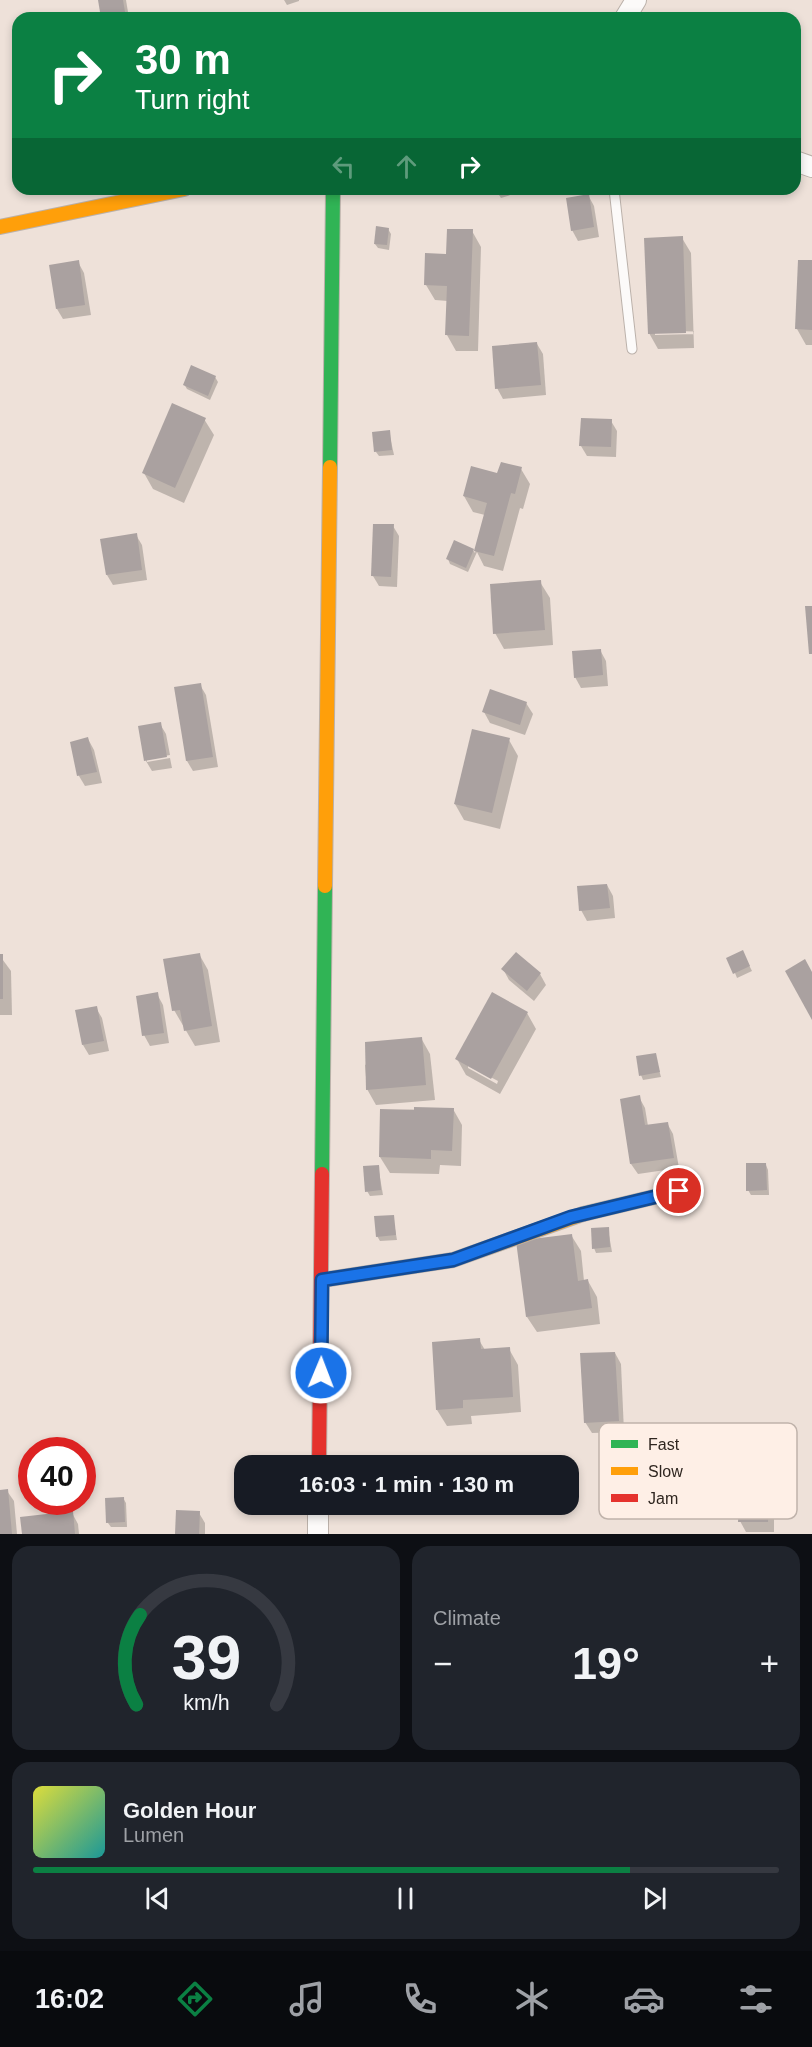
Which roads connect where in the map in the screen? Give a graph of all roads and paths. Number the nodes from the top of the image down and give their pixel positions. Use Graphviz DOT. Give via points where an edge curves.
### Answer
graph roads {
  1 [pos="155,195"];
  2 [pos="333,195"];
  3 [pos="615,195"];
  4 [pos="0,227"];
  5 [pos="632,349"];
  6 [pos="679,1191"];
  7 [pos="322,1280"];
  8 [pos="319,1455"];
  9 [pos="318,1515"];
  10 [pos="318,1534"];
  1 -- 4 [label="street"];
  2 -- 7 [label="street"];
  3 -- 5 [label="lane"];
  6 -- 7 [label="street" via="571,1217 453,1260"];
  7 -- 8 [label="street"];
  9 -- 10 [label="street"];
}
